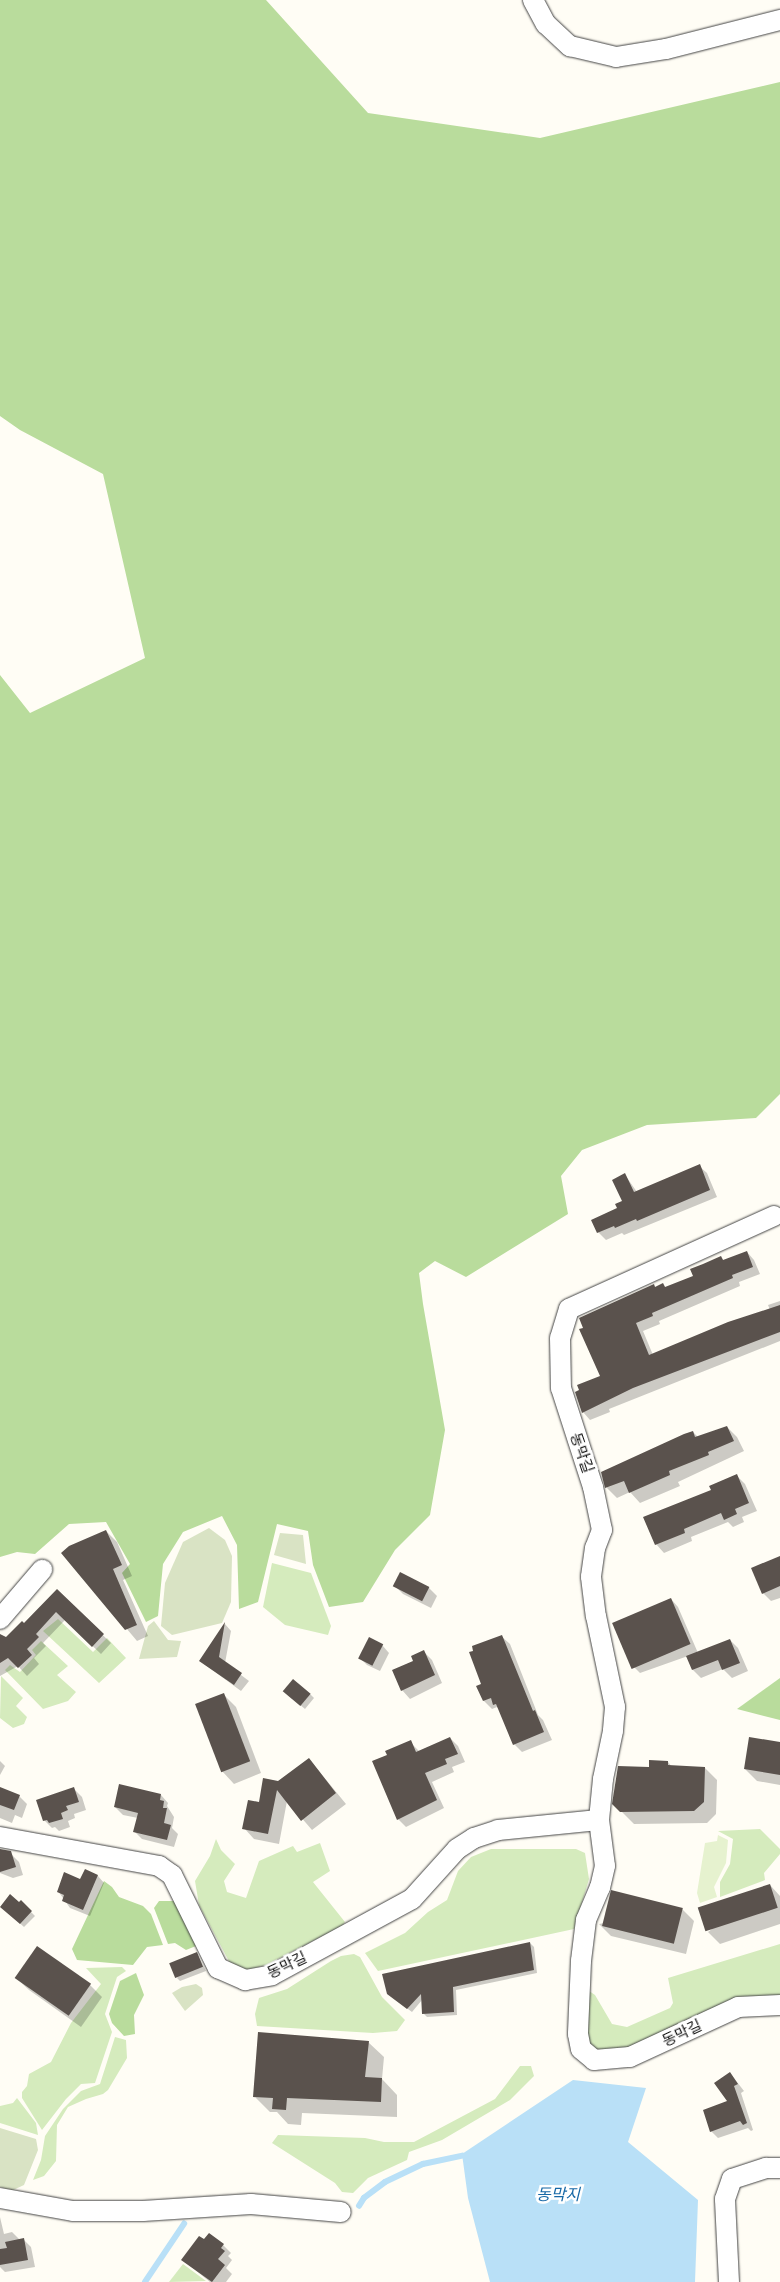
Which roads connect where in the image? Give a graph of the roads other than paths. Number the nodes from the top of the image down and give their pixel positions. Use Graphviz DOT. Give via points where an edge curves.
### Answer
graph roads {
  1 [pos="533,0"];
  2 [pos="780,20"];
  3 [pos="774,1216"];
  4 [pos="42,1570"];
  5 [pos="0,1619"];
  6 [pos="599,1820"];
  7 [pos="0,1837"];
  8 [pos="780,2005"];
  9 [pos="780,2168"];
  10 [pos="0,2198"];
  11 [pos="342,2212"];
  12 [pos="729,2282"];
  1 -- 2 [label="street" via="546,24 570,46 616,57 666,49"];
  3 -- 6 [label="street, 동막길" via="569,1310 560,1338 561,1388 593,1487 602,1530 595,1548 591,1577 615,1707"];
  4 -- 5 [label="street"];
  6 -- 7 [label="street, 동막길" via="498,1830 474,1838 457,1849 412,1899 272,1975 245,1980 218,1968 172,1875 159,1866"];
  6 -- 8 [label="street, 동막길" via="606,1866 586,1920 578,2013 581,2049 594,2060 630,2057 738,2007"];
  9 -- 12 [label="street" via="766,2168 732,2179 725,2198"];
  10 -- 11 [label="street" via="73,2211 143,2211 251,2204"];
}
